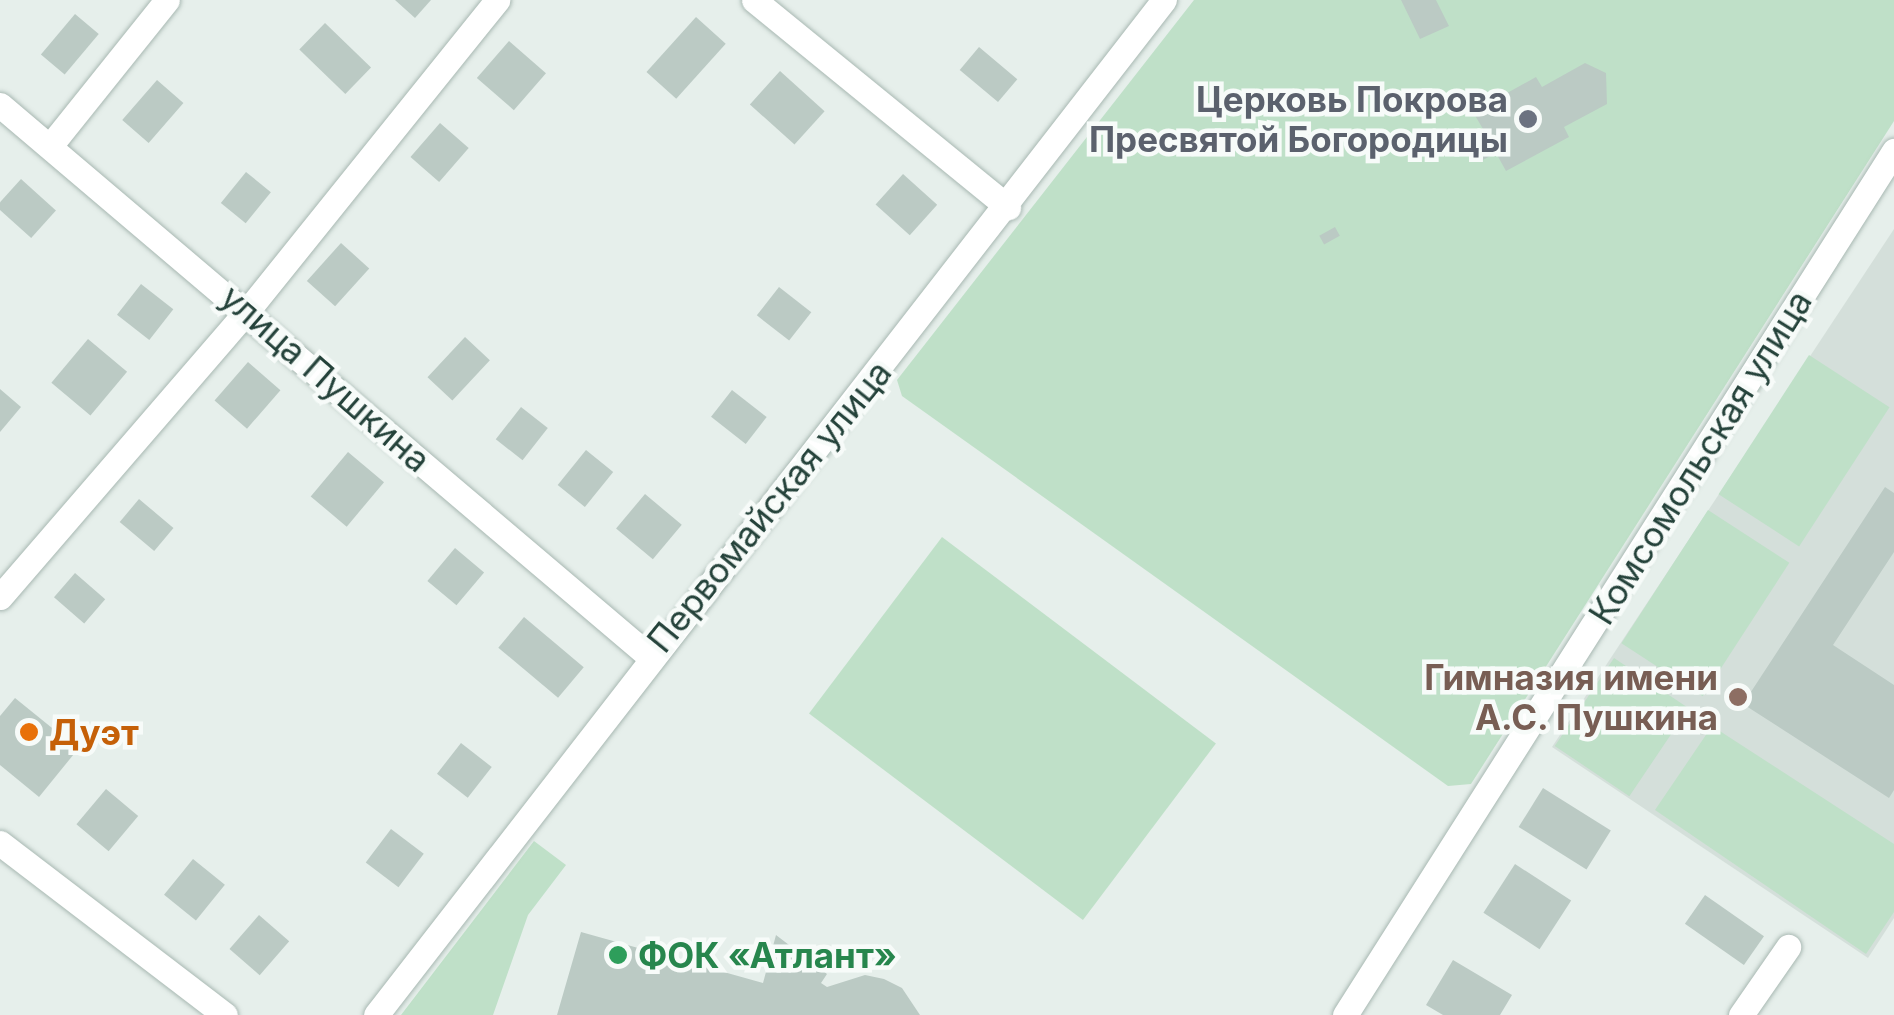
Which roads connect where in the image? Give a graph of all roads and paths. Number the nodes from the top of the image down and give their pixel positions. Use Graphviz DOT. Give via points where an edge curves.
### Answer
graph roads {
  1 [pos="167,0"];
  2 [pos="496,0"];
  3 [pos="754,0"];
  4 [pos="1164,0"];
  5 [pos="0,104"];
  6 [pos="50,146"];
  7 [pos="1894,151"];
  8 [pos="1008,207"];
  9 [pos="248,310"];
  10 [pos="0,597"];
  11 [pos="649,656"];
  12 [pos="0,844"];
  13 [pos="1788,947"];
  14 [pos="225,1015"];
  15 [pos="376,1015"];
  16 [pos="1345,1015"];
  17 [pos="1741,1015"];
  1 -- 6 [label="street"];
  2 -- 9 [label="street"];
  3 -- 8 [label="street"];
  4 -- 8 [label="street, Первомайская улица"];
  5 -- 6 [label="street, улица Пушкина"];
  6 -- 9 [label="street, улица Пушкина"];
  7 -- 16 [label="street, Комсомольская улица"];
  8 -- 11 [label="street, Первомайская улица"];
  9 -- 10 [label="street"];
  9 -- 11 [label="street, улица Пушкина"];
  11 -- 15 [label="street, Первомайская улица"];
  12 -- 14 [label="street"];
  13 -- 17 [label="street"];
}
